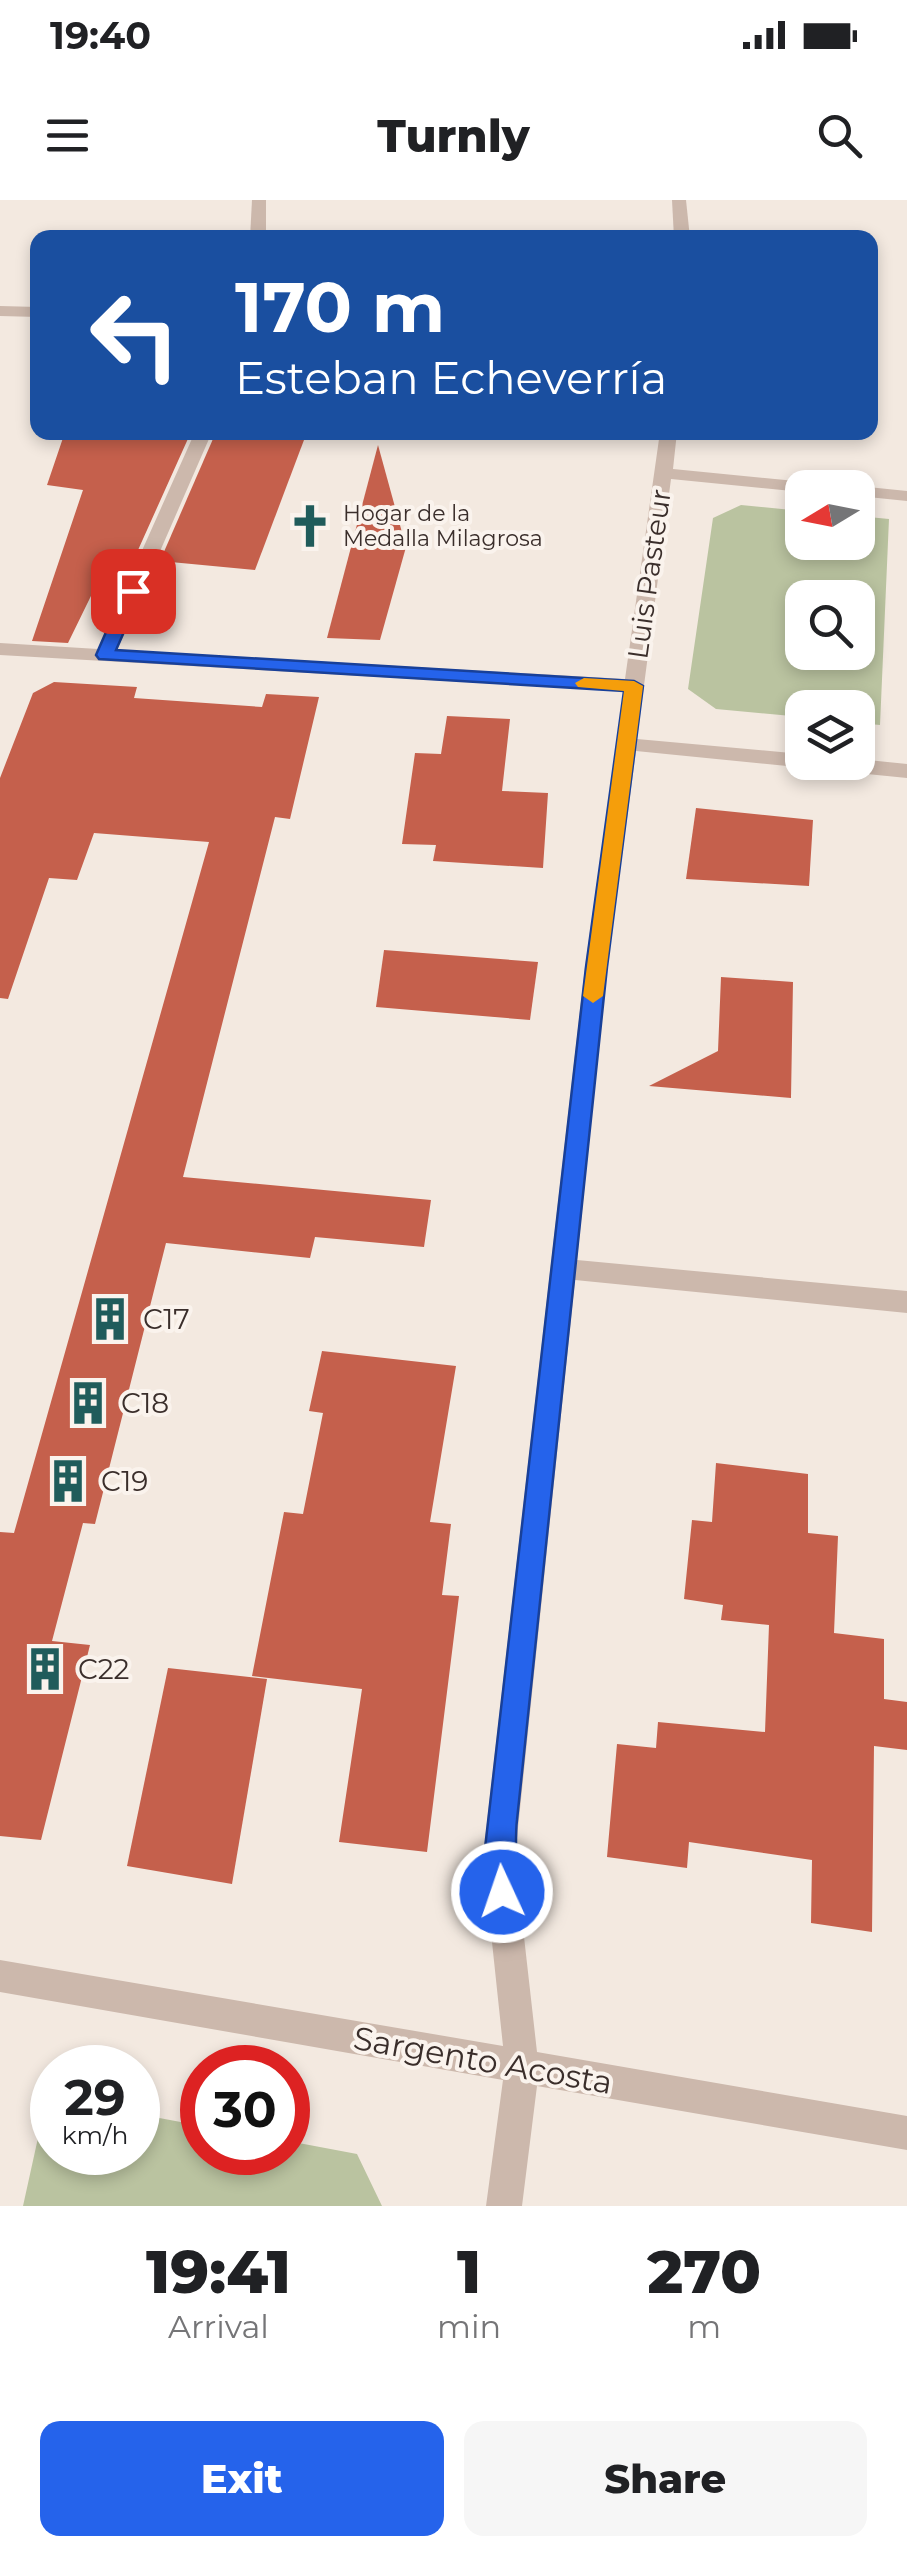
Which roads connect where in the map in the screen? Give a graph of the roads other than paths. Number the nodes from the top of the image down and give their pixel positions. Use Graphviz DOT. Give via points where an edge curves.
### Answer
graph roads {
  1 [pos="259,200"];
  2 [pos="679,200"];
  3 [pos="258,230"];
  4 [pos="681,230"];
  5 [pos="0,311"];
  6 [pos="30,312"];
  7 [pos="200,440"];
  8 [pos="668,440"];
  9 [pos="663,473"];
  10 [pos="785,485"];
  11 [pos="875,493"];
  12 [pos="907,496"];
  13 [pos="0,649"];
  14 [pos="105,655"];
  15 [pos="634,686"];
  16 [pos="626,744"];
  17 [pos="785,759"];
  18 [pos="875,768"];
  19 [pos="907,772"];
  20 [pos="563,1270"];
  21 [pos="907,1302"];
  22 [pos="0,1976"];
  23 [pos="522,2067"];
  24 [pos="907,2133"];
  25 [pos="504,2206"];
  1 -- 3 [label="street"];
  2 -- 4 [label="street"];
  5 -- 6 [label="street"];
  7 -- 14 [label="street"];
  8 -- 9 [label="street, Luis Pasteur"];
  9 -- 10 [label="street"];
  9 -- 15 [label="street, Luis Pasteur"];
  11 -- 12 [label="street"];
  13 -- 14 [label="street"];
  14 -- 15 [label="street"];
  15 -- 16 [label="street, Luis Pasteur"];
  16 -- 17 [label="street"];
  16 -- 20 [label="street, Luis Pasteur"];
  18 -- 19 [label="street"];
  20 -- 21 [label="street"];
  20 -- 23 [label="street, Luis Pasteur" via="498,1857"];
  22 -- 23 [label="street, Sargento Acosta"];
  23 -- 24 [label="street, Sargento Acosta"];
  23 -- 25 [label="street, Luis Pasteur"];
}
